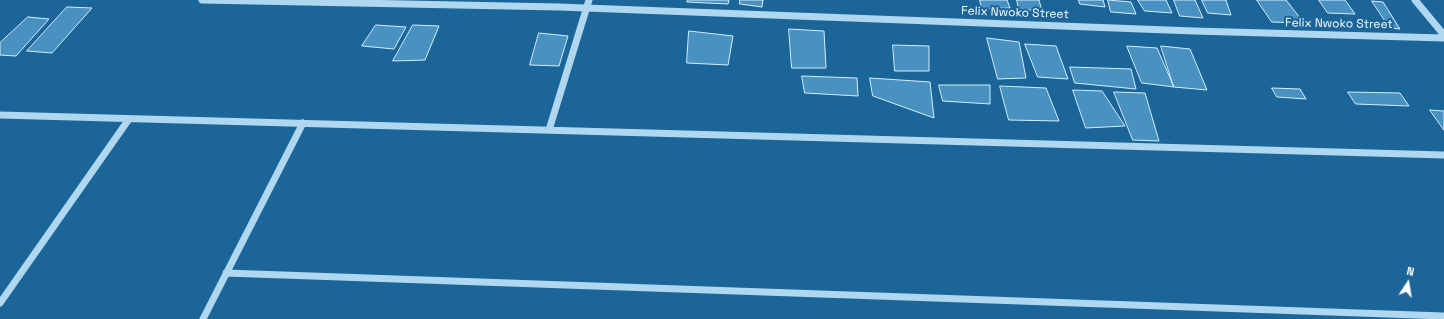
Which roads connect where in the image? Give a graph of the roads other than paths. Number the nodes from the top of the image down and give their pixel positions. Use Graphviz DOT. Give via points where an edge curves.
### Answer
graph roads {
  1 [pos="202,0"];
  2 [pos="589,0"];
  3 [pos="1415,0"];
  4 [pos="586,9"];
  5 [pos="1444,36"];
  6 [pos="0,115"];
  7 [pos="129,119"];
  8 [pos="303,123"];
  9 [pos="549,130"];
  10 [pos="1444,155"];
  11 [pos="226,273"];
  12 [pos="0,303"];
  13 [pos="1444,316"];
  14 [pos="203,319"];
  1 -- 4 [label="street, Felix Nwoko Street"];
  2 -- 4 [label="street"];
  3 -- 5 [label="street"];
  4 -- 5 [label="street, Felix Nwoko Street" via="1194,31"];
  4 -- 9 [label="street"];
  6 -- 7 [label="street"];
  7 -- 8 [label="street"];
  7 -- 12 [label="street"];
  8 -- 9 [label="street"];
  8 -- 11 [label="street"];
  9 -- 10 [label="street"];
  11 -- 13 [label="street"];
  11 -- 14 [label="street"];
}
